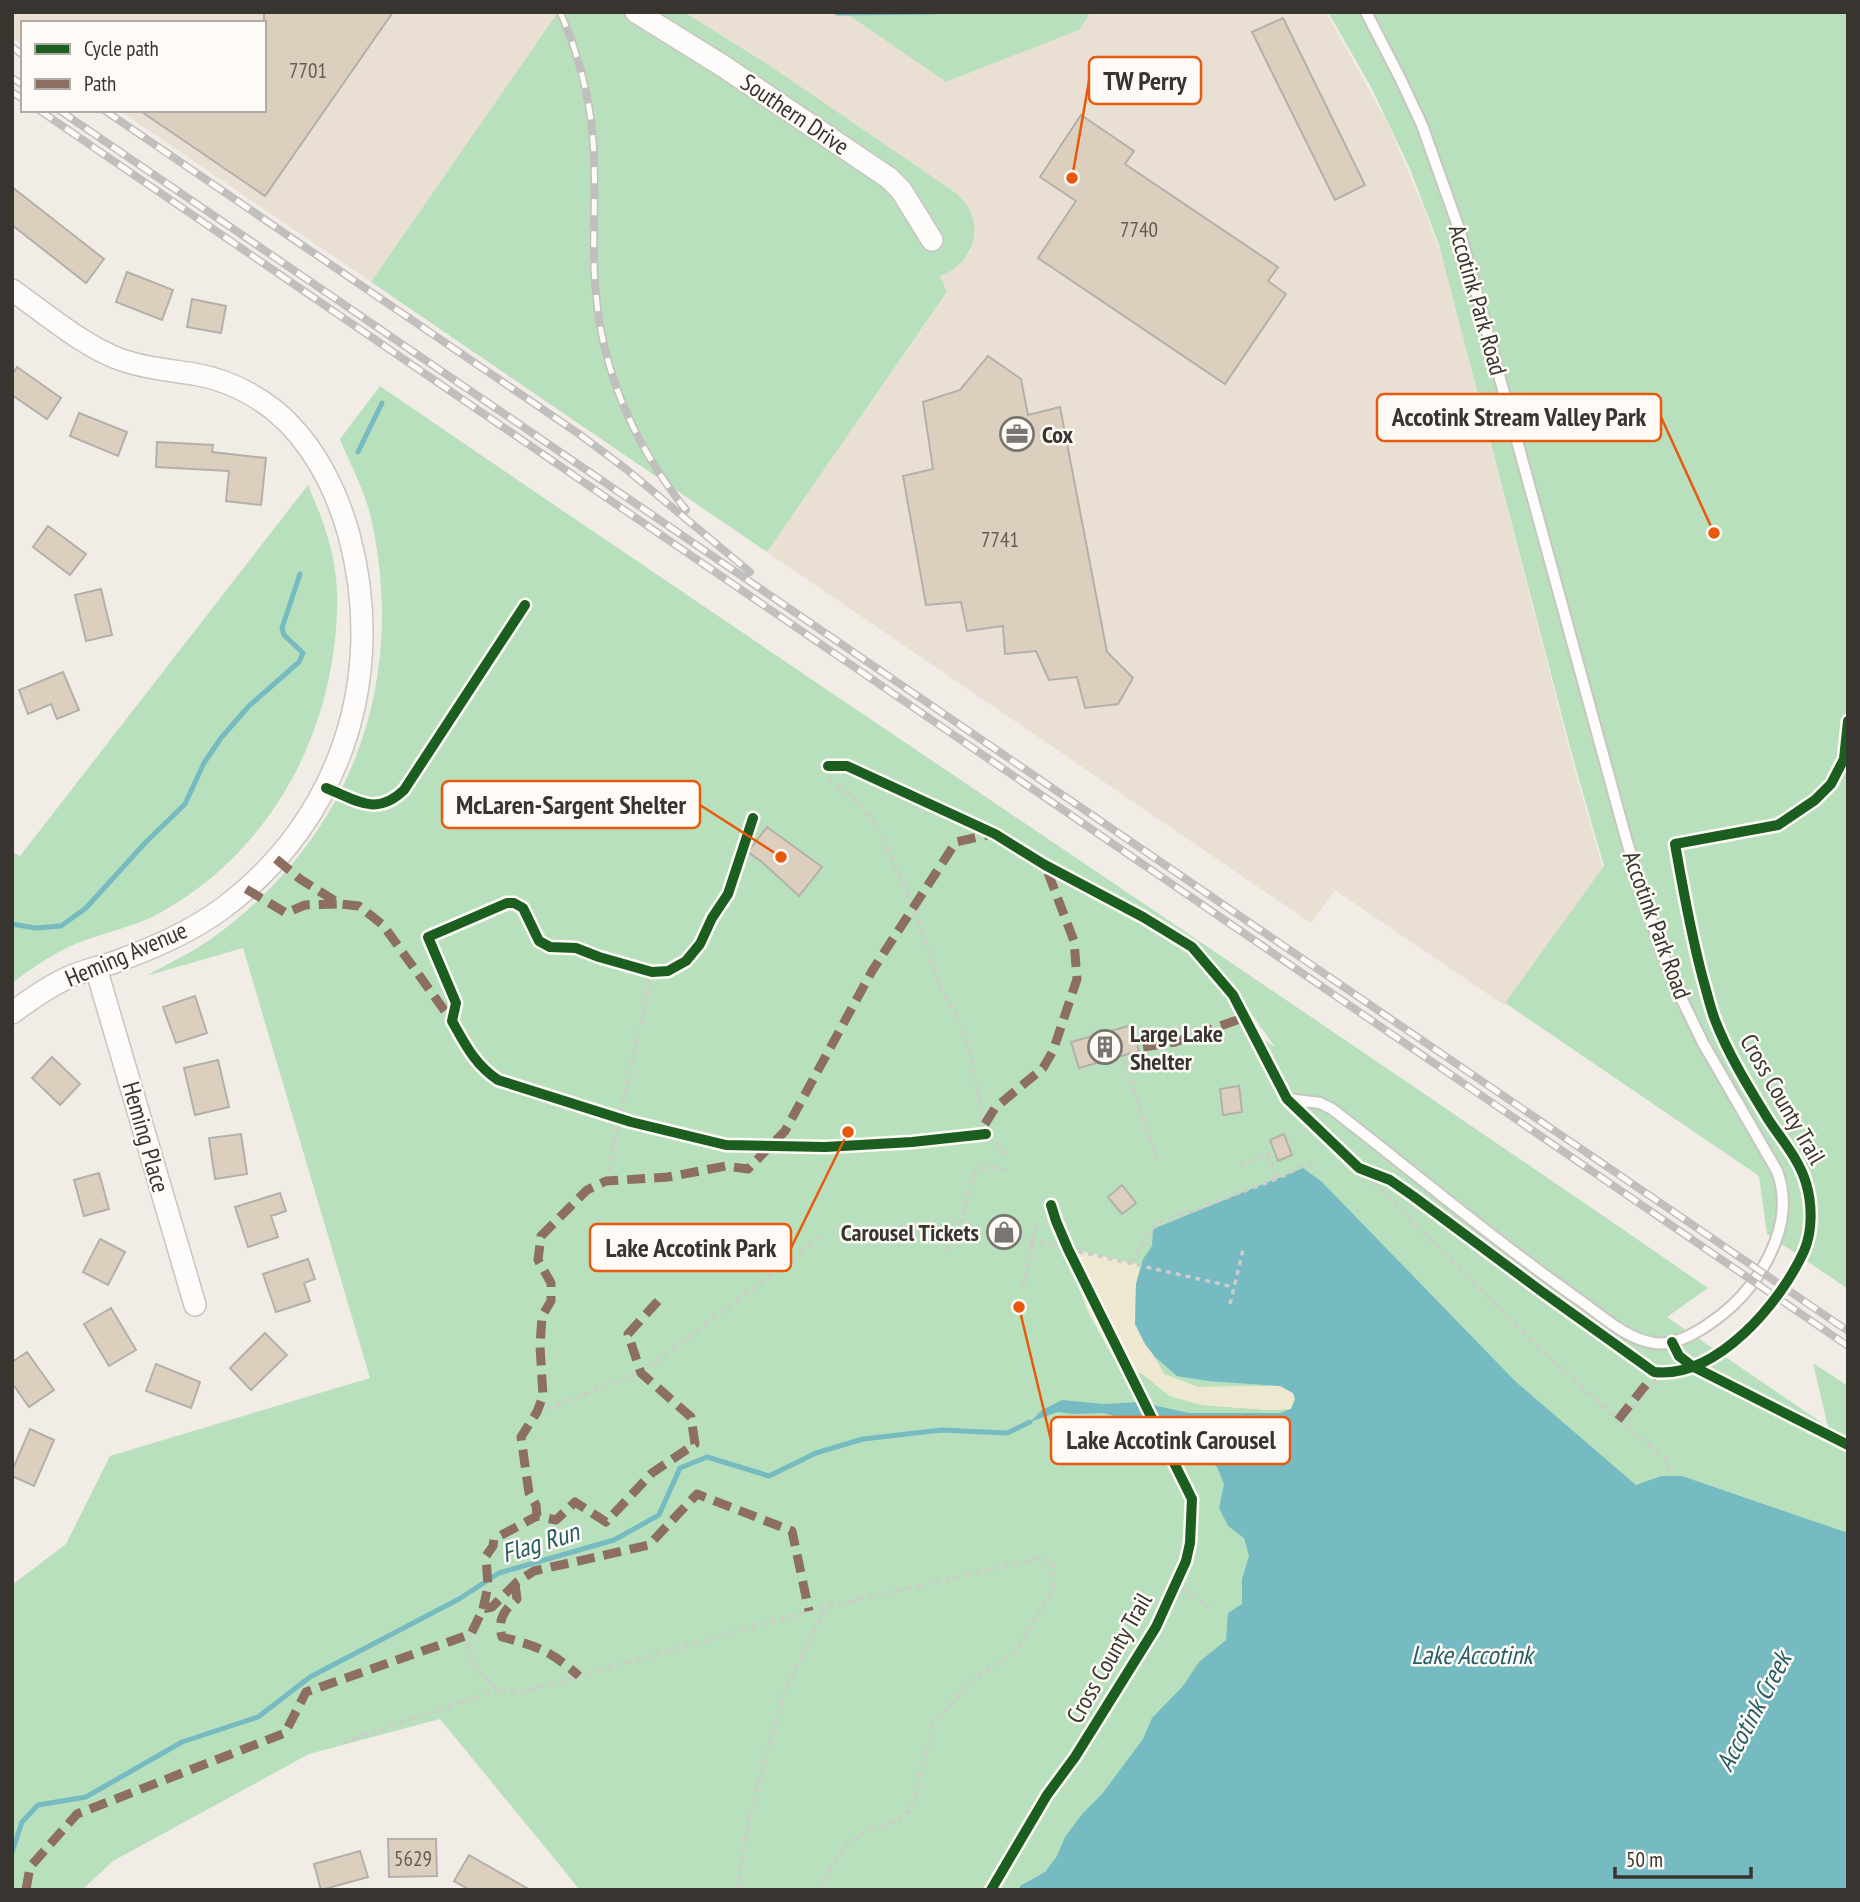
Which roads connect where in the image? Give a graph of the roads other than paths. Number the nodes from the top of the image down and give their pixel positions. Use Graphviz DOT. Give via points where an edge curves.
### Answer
graph roads {
  1 [pos="636,12"];
  2 [pos="1366,12"];
  3 [pos="932,240"];
  4 [pos="12,290"];
  5 [pos="525,605"];
  6 [pos="326,788"];
  7 [pos="96,968"];
  8 [pos="12,1013"];
  9 [pos="1287,1099"];
  10 [pos="195,1305"];
  1 -- 3 [label="street, Southern Drive" via="889,178"];
  2 -- 9 [label="lane, Accotink Park Road" via="1441,173 1660,947 1703,1043 1777,1171 1785,1203 1779,1229 1758,1276 1714,1322 1672,1342 1640,1340 1558,1285 1332,1109"];
  4 -- 6 [label="street, Heming Avenue" via="117,358 157,370 207,376 249,393 295,429 323,469 346,523 363,620 354,709"];
  5 -- 6 [label="lane" via="392,802 365,804"];
  6 -- 7 [label="street, Heming Avenue" via="291,842 222,909 178,936"];
  7 -- 8 [label="street, Heming Avenue" via="65,978"];
  7 -- 10 [label="street, Heming Place"];
}
